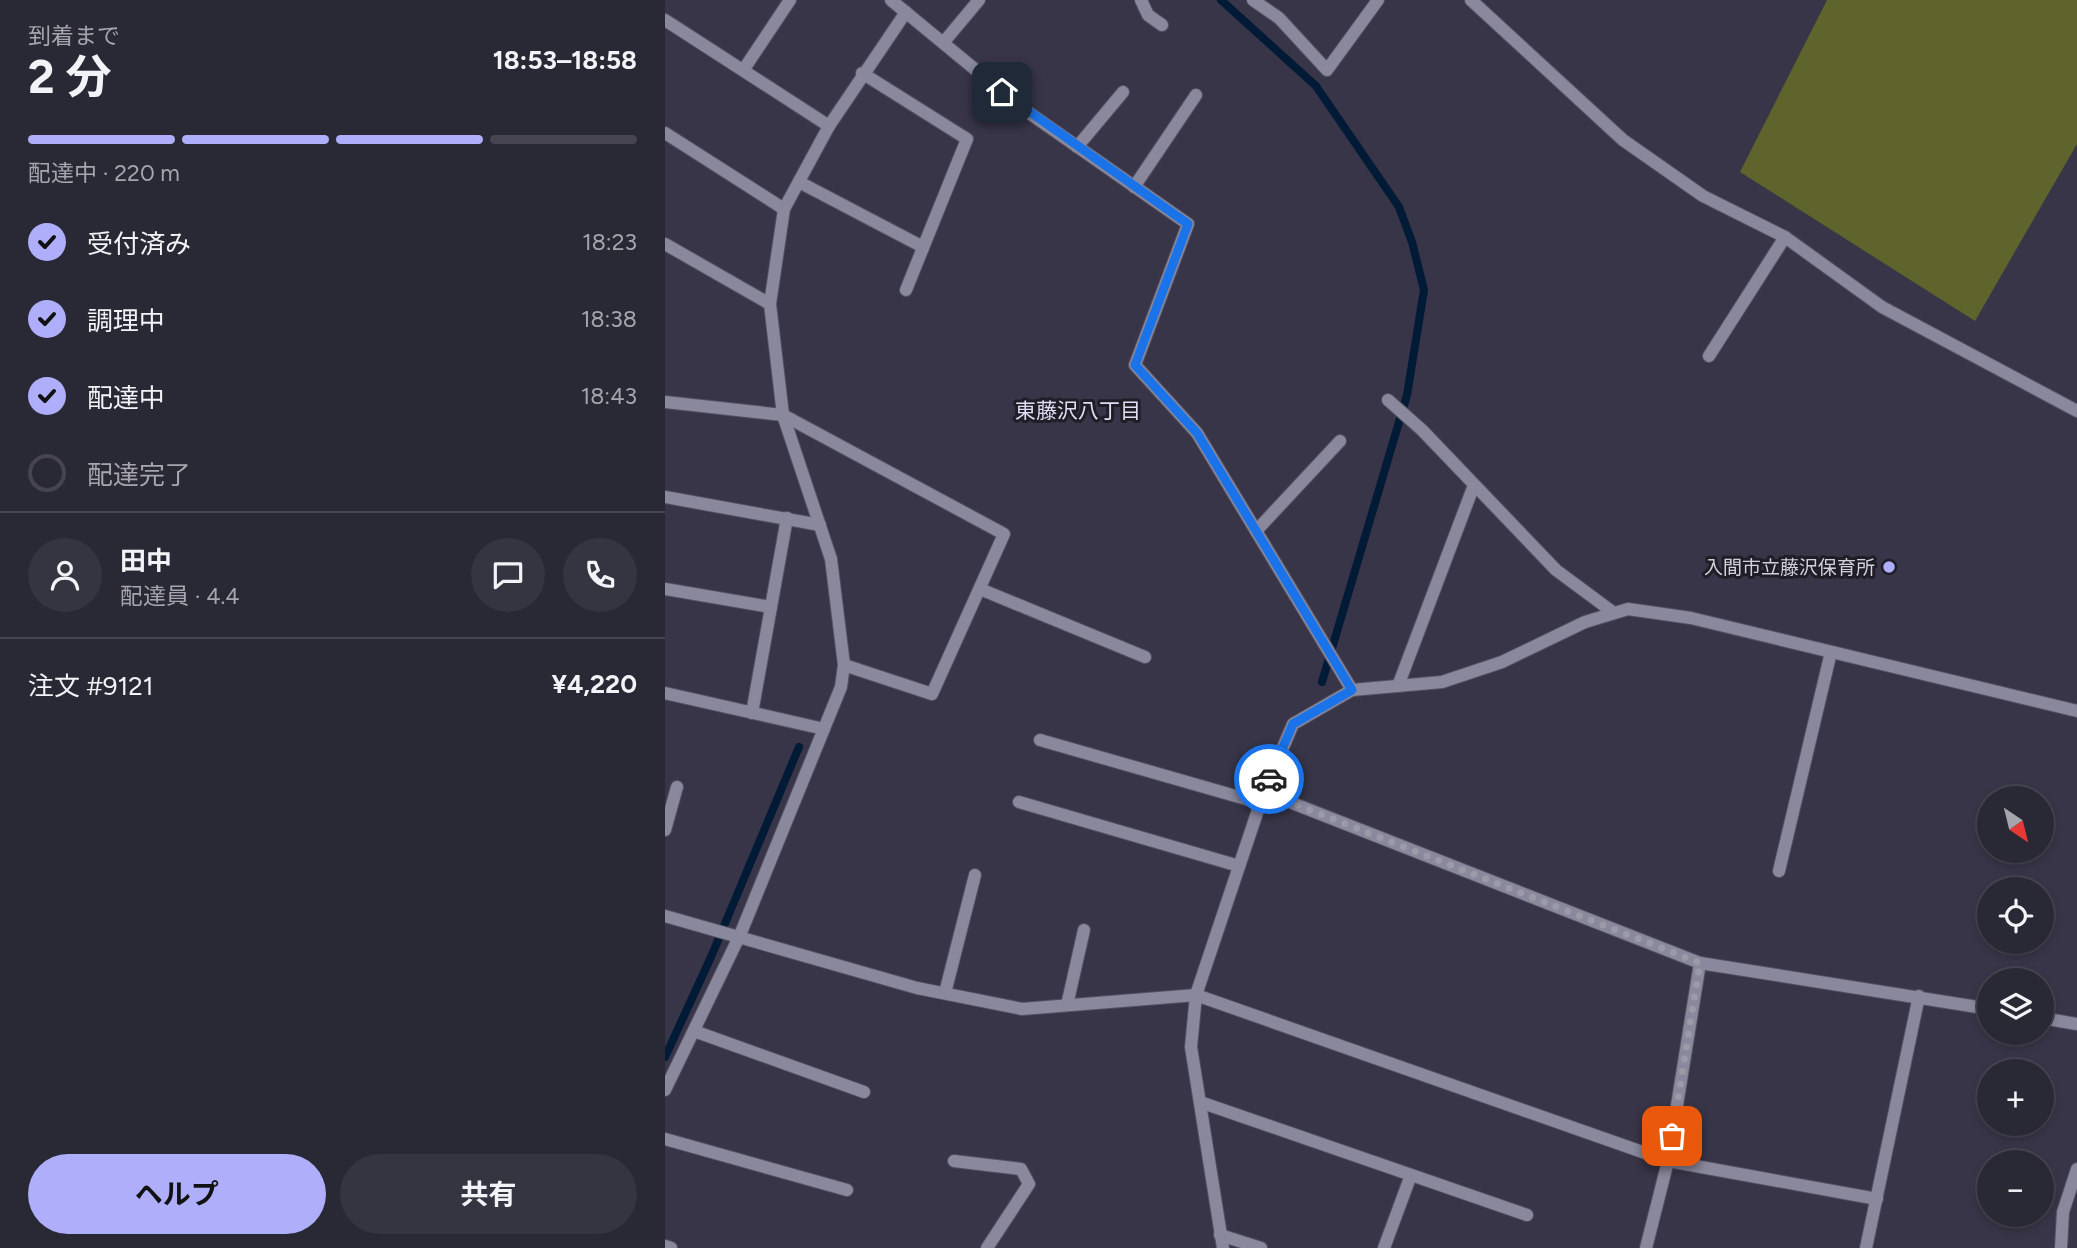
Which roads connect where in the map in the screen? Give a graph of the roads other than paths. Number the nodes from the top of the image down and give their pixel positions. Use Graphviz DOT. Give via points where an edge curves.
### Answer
graph roads {
  1 [pos="790,0"];
  2 [pos="891,0"];
  3 [pos="979,0"];
  4 [pos="1141,0"];
  5 [pos="1254,0"];
  6 [pos="1377,0"];
  7 [pos="1471,0"];
  8 [pos="906,12"];
  9 [pos="665,20"];
  10 [pos="1161,25"];
  11 [pos="943,43"];
  12 [pos="744,69"];
  13 [pos="862,73"];
  14 [pos="1123,92"];
  15 [pos="1196,95"];
  16 [pos="829,126"];
  17 [pos="665,133"];
  18 [pos="1077,147"];
  19 [pos="799,182"];
  20 [pos="1134,187"];
  21 [pos="784,209"];
  22 [pos="1784,237"];
  23 [pos="665,244"];
  24 [pos="923,247"];
  25 [pos="906,290"];
  26 [pos="770,304"];
  27 [pos="1709,356"];
  28 [pos="1388,400"];
  29 [pos="665,402"];
  30 [pos="2077,411"];
  31 [pos="783,415"];
  32 [pos="1339,441"];
  33 [pos="1474,485"];
  34 [pos="665,497"];
  35 [pos="787,518"];
  36 [pos="820,524"];
  37 [pos="1256,531"];
  38 [pos="665,589"];
  39 [pos="980,589"];
  40 [pos="771,607"];
  41 [pos="1614,614"];
  42 [pos="1831,652"];
  43 [pos="1145,657"];
  44 [pos="844,665"];
  45 [pos="1398,686"];
  46 [pos="1352,690"];
  47 [pos="665,693"];
  48 [pos="2077,711"];
  49 [pos="752,713"];
  50 [pos="824,729"];
  51 [pos="1040,740"];
  52 [pos="677,787"];
  53 [pos="1262,797"];
  54 [pos="1019,802"];
  55 [pos="665,830"];
  56 [pos="1239,866"];
  57 [pos="1779,871"];
  58 [pos="975,875"];
  59 [pos="665,916"];
  60 [pos="1084,930"];
  61 [pos="740,936"];
  62 [pos="1700,963"];
  63 [pos="945,993"];
  64 [pos="1196,995"];
  65 [pos="1919,996"];
  66 [pos="1067,1005"];
  67 [pos="1977,1007"];
  68 [pos="2054,1020"];
  69 [pos="2077,1024"];
  70 [pos="694,1031"];
  71 [pos="665,1090"];
  72 [pos="864,1092"];
  73 [pos="1200,1102"];
  74 [pos="665,1139"];
  75 [pos="954,1161"];
  76 [pos="1668,1161"];
  77 [pos="2077,1169"];
  78 [pos="1411,1175"];
  79 [pos="847,1190"];
  80 [pos="1877,1199"];
  81 [pos="1527,1215"];
  82 [pos="1221,1241"];
  83 [pos="665,1246"];
  84 [pos="671,1248"];
  85 [pos="987,1248"];
  86 [pos="1261,1248"];
  87 [pos="1384,1248"];
  88 [pos="1646,1248"];
  89 [pos="1867,1248"];
  90 [pos="2061,1248"];
  1 -- 12 [label="street"];
  2 -- 8 [label="street"];
  3 -- 11 [label="street"];
  4 -- 10 [label="street" via="1148,15"];
  5 -- 6 [label="street" via="1279,18 1327,70"];
  7 -- 22 [label="street" via="1623,140 1703,196"];
  8 -- 11 [label="street"];
  8 -- 13 [label="street"];
  9 -- 12 [label="street"];
  11 -- 18 [label="street"];
  12 -- 16 [label="street"];
  13 -- 16 [label="street"];
  13 -- 24 [label="street" via="967,139"];
  14 -- 18 [label="street"];
  15 -- 20 [label="street"];
  16 -- 19 [label="street"];
  17 -- 21 [label="street"];
  18 -- 20 [label="street"];
  19 -- 21 [label="street"];
  19 -- 24 [label="street"];
  20 -- 37 [label="street" via="1188,224 1135,365 1197,433"];
  21 -- 26 [label="street"];
  22 -- 27 [label="street"];
  22 -- 30 [label="street" via="1882,307"];
  23 -- 26 [label="street"];
  24 -- 25 [label="street"];
  26 -- 31 [label="street"];
  28 -- 33 [label="street"];
  29 -- 31 [label="street"];
  31 -- 36 [label="street"];
  31 -- 39 [label="street" via="1004,534"];
  32 -- 37 [label="street"];
  33 -- 41 [label="street" via="1556,570"];
  33 -- 45 [label="street"];
  34 -- 35 [label="street"];
  35 -- 36 [label="street"];
  35 -- 40 [label="street"];
  36 -- 44 [label="street" via="831,559"];
  37 -- 46 [label="street"];
  38 -- 40 [label="street"];
  39 -- 43 [label="street"];
  39 -- 44 [label="street" via="932,694"];
  40 -- 49 [label="street"];
  41 -- 42 [label="street" via="1629,609 1691,618"];
  41 -- 45 [label="street" via="1585,622 1502,662 1442,682"];
  42 -- 48 [label="street"];
  42 -- 57 [label="street"];
  44 -- 50 [label="street" via="841,687"];
  45 -- 46 [label="street"];
  46 -- 53 [label="street" via="1293,724"];
  47 -- 49 [label="street"];
  49 -- 50 [label="street"];
  50 -- 61 [label="street"];
  51 -- 53 [label="street"];
  52 -- 55 [label="street"];
  53 -- 56 [label="street"];
  53 -- 62 [label="street"];
  54 -- 56 [label="street"];
  56 -- 64 [label="street"];
  58 -- 63 [label="street"];
  59 -- 61 [label="street"];
  60 -- 66 [label="street"];
  61 -- 63 [label="street"];
  61 -- 70 [label="street"];
  62 -- 65 [label="street"];
  62 -- 76 [label="street"];
  63 -- 66 [label="street" via="1021,1009"];
  64 -- 66 [label="street"];
  64 -- 73 [label="street" via="1191,1047"];
  64 -- 76 [label="street"];
  65 -- 67 [label="street"];
  65 -- 80 [label="street"];
  68 -- 69 [label="street"];
  70 -- 71 [label="street"];
  70 -- 72 [label="street"];
  73 -- 78 [label="street"];
  73 -- 82 [label="street"];
  74 -- 79 [label="street"];
  75 -- 85 [label="street" via="1021,1169 1029,1184"];
  76 -- 80 [label="street"];
  76 -- 88 [label="street"];
  77 -- 90 [label="street" via="2063,1212"];
  78 -- 81 [label="street"];
  78 -- 87 [label="street"];
  80 -- 89 [label="street"];
  82 -- 86 [label="street"];
  83 -- 84 [label="street"];
}
